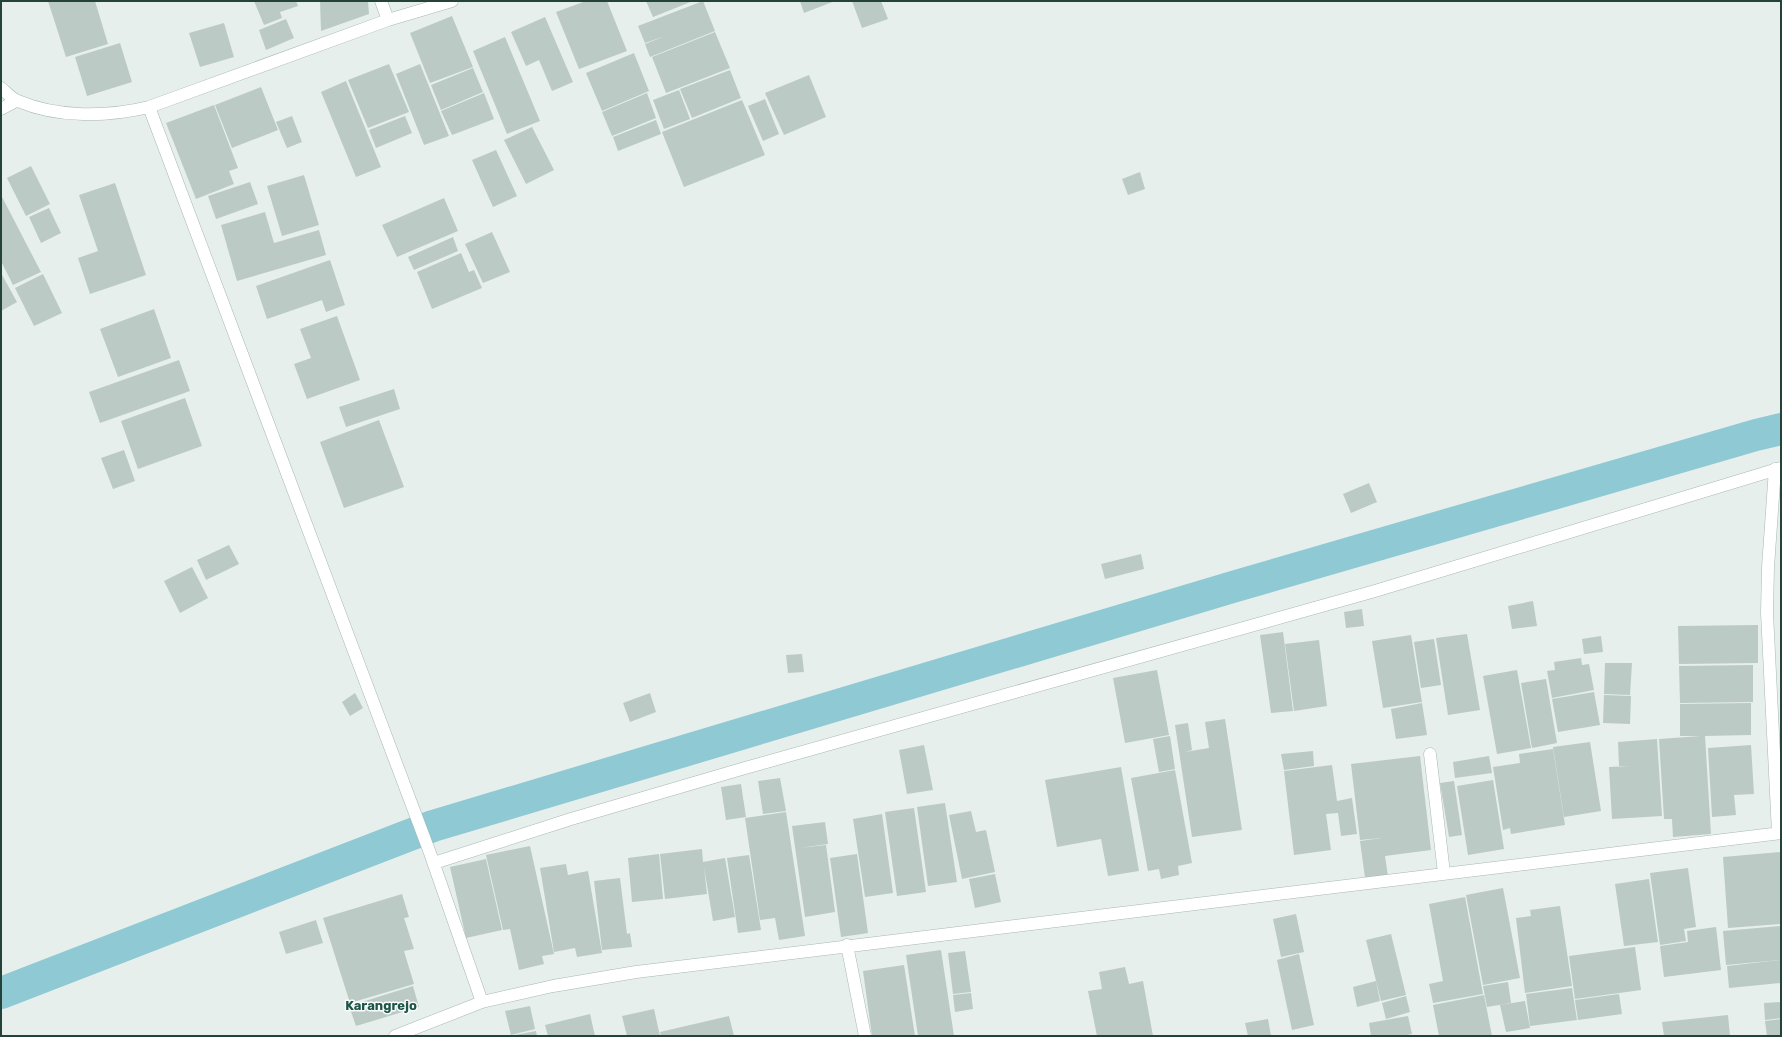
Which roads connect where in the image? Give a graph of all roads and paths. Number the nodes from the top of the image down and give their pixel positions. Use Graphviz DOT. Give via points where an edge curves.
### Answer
graph roads {
  1 [pos="381,1"];
  2 [pos="452,1"];
  3 [pos="388,20"];
  4 [pos="1,88"];
  5 [pos="16,101"];
  6 [pos="149,107"];
  7 [pos="1,109"];
  8 [pos="1778,468"];
  9 [pos="1430,754"];
  10 [pos="1779,833"];
  11 [pos="432,858"];
  12 [pos="1444,873"];
  13 [pos="847,945"];
  14 [pos="482,1002"];
  15 [pos="395,1036"];
  16 [pos="865,1036"];
  1 -- 3 [label="street"];
  2 -- 3 [label="street"];
  3 -- 6 [label="street"];
  4 -- 5 [label="street"];
  5 -- 6 [label="street" via="49,110 80,114 111,114"];
  5 -- 7 [label="street"];
  6 -- 11 [label="street"];
  8 -- 10 [label="street" via="1768,567 1767,613"];
  8 -- 11 [label="street" via="1374,591"];
  9 -- 12 [label="street"];
  10 -- 12 [label="street"];
  11 -- 14 [label="street"];
  12 -- 13 [label="street"];
  13 -- 14 [label="street" via="636,972 553,986"];
  13 -- 16 [label="street"];
  14 -- 15 [label="street"];
}
